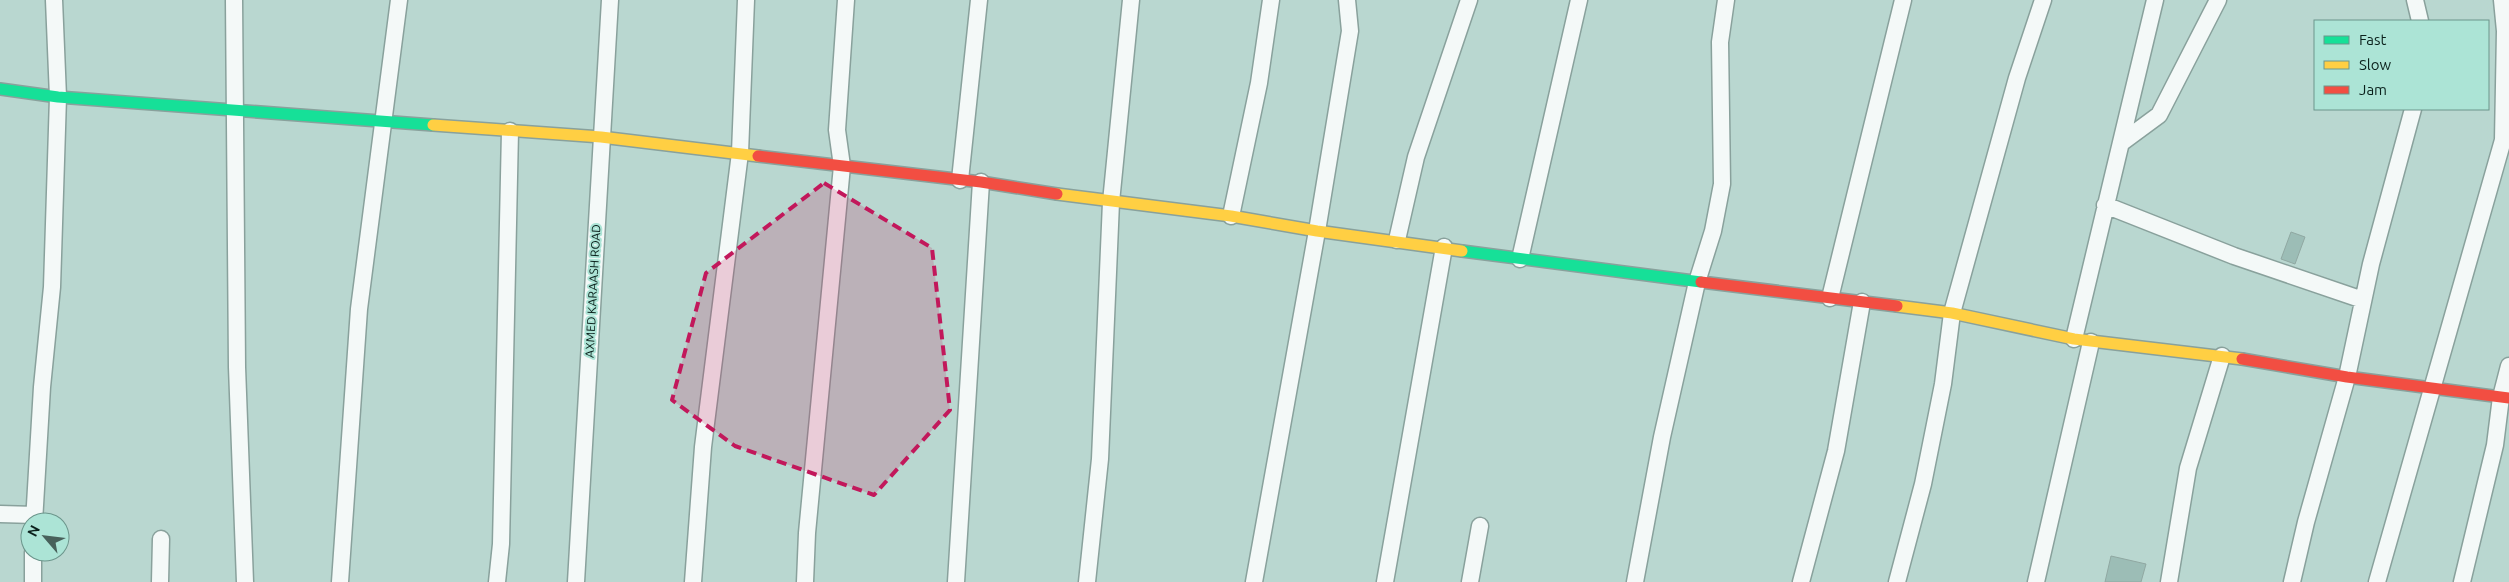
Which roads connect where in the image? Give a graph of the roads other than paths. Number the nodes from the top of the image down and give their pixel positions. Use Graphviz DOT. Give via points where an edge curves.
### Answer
graph roads {
  1 [pos="54,0"];
  2 [pos="234,0"];
  3 [pos="399,0"];
  4 [pos="610,0"];
  5 [pos="746,0"];
  6 [pos="846,0"];
  7 [pos="979,0"];
  8 [pos="1131,0"];
  9 [pos="1271,0"];
  10 [pos="1347,0"];
  11 [pos="1470,0"];
  12 [pos="1579,0"];
  13 [pos="1726,0"];
  14 [pos="1903,0"];
  15 [pos="2043,0"];
  16 [pos="2155,0"];
  17 [pos="2218,0"];
  18 [pos="2415,0"];
  19 [pos="2502,0"];
  20 [pos="2420,20"];
  21 [pos="0,89"];
  22 [pos="58,97"];
  23 [pos="234,108"];
  24 [pos="2414,110"];
  25 [pos="384,122"];
  26 [pos="510,131"];
  27 [pos="602,137"];
  28 [pos="2121,144"];
  29 [pos="740,154"];
  30 [pos="842,166"];
  31 [pos="960,180"];
  32 [pos="981,182"];
  33 [pos="1111,202"];
  34 [pos="2105,205"];
  35 [pos="1231,216"];
  36 [pos="1317,230"];
  37 [pos="1397,240"];
  38 [pos="1444,247"];
  39 [pos="1520,259"];
  40 [pos="1697,282"];
  41 [pos="1830,298"];
  42 [pos="2363,300"];
  43 [pos="1862,302"];
  44 [pos="1952,313"];
  45 [pos="2074,339"];
  46 [pos="2091,342"];
  47 [pos="2222,356"];
  48 [pos="2509,366"];
  49 [pos="2347,377"];
  50 [pos="2433,388"];
  51 [pos="2505,398"];
  52 [pos="34,512"];
  53 [pos="0,514"];
  54 [pos="20,516"];
  55 [pos="1480,526"];
  56 [pos="161,539"];
  57 [pos="33,562"];
  58 [pos="33,582"];
  59 [pos="160,582"];
  60 [pos="245,582"];
  61 [pos="340,582"];
  62 [pos="497,582"];
  63 [pos="576,582"];
  64 [pos="693,582"];
  65 [pos="805,582"];
  66 [pos="956,582"];
  67 [pos="1088,582"];
  68 [pos="1254,582"];
  69 [pos="1384,582"];
  70 [pos="1470,582"];
  71 [pos="1635,582"];
  72 [pos="1801,582"];
  73 [pos="1897,582"];
  74 [pos="2036,582"];
  75 [pos="2169,582"];
  76 [pos="2292,582"];
  77 [pos="2377,582"];
  78 [pos="2462,582"];
  1 -- 22 [label="street"];
  2 -- 23 [label="street"];
  3 -- 25 [label="street"];
  4 -- 27 [label="street, AXMED KARAASH ROAD"];
  5 -- 29 [label="street"];
  6 -- 30 [label="street" via="837,130"];
  7 -- 31 [label="street"];
  8 -- 33 [label="street"];
  9 -- 35 [label="street" via="1259,83"];
  10 -- 36 [label="street" via="1350,31"];
  11 -- 37 [label="street" via="1416,157"];
  12 -- 39 [label="street"];
  13 -- 40 [label="street" via="1720,42 1722,184 1713,231"];
  14 -- 41 [label="street"];
  15 -- 44 [label="street" via="2017,78"];
  16 -- 28 [label="street"];
  17 -- 28 [label="street" via="2159,115"];
  18 -- 20 [label="street"];
  19 -- 50 [label="street" via="2506,31 2503,140"];
  21 -- 22 [label="street"];
  22 -- 23 [label="street"];
  22 -- 52 [label="street" via="52,287"];
  23 -- 25 [label="street"];
  23 -- 60 [label="street" via="237,366"];
  24 -- 42 [label="street"];
  25 -- 26 [label="street"];
  25 -- 61 [label="street" via="359,309"];
  26 -- 27 [label="street"];
  26 -- 62 [label="street" via="501,544"];
  27 -- 29 [label="street"];
  27 -- 63 [label="street, AXMED KARAASH ROAD"];
  28 -- 34 [label="street"];
  29 -- 30 [label="street"];
  29 -- 64 [label="street" via="703,447"];
  30 -- 31 [label="street"];
  30 -- 65 [label="street"];
  31 -- 32 [label="street"];
  32 -- 33 [label="street"];
  32 -- 66 [label="street"];
  33 -- 35 [label="street"];
  33 -- 67 [label="street" via="1100,459"];
  34 -- 42 [label="street" via="2234,256"];
  34 -- 45 [label="street"];
  35 -- 36 [label="street"];
  36 -- 37 [label="street"];
  36 -- 68 [label="street"];
  37 -- 38 [label="street"];
  38 -- 39 [label="street"];
  38 -- 69 [label="street"];
  39 -- 40 [label="street"];
  40 -- 41 [label="street"];
  40 -- 71 [label="street" via="1662,437"];
  41 -- 43 [label="street"];
  42 -- 49 [label="street"];
  43 -- 44 [label="street"];
  43 -- 72 [label="street" via="1836,451"];
  44 -- 45 [label="street"];
  44 -- 73 [label="street" via="1943,384 1923,484"];
  45 -- 46 [label="street"];
  46 -- 47 [label="street"];
  46 -- 74 [label="street"];
  47 -- 49 [label="street"];
  47 -- 75 [label="street" via="2188,468"];
  48 -- 51 [label="street"];
  49 -- 50 [label="street"];
  49 -- 76 [label="street"];
  50 -- 51 [label="street"];
  50 -- 77 [label="street"];
  51 -- 78 [label="street"];
  53 -- 54 [label="street"];
  55 -- 70 [label="street"];
  56 -- 59 [label="street"];
  57 -- 58 [label="street"];
}
